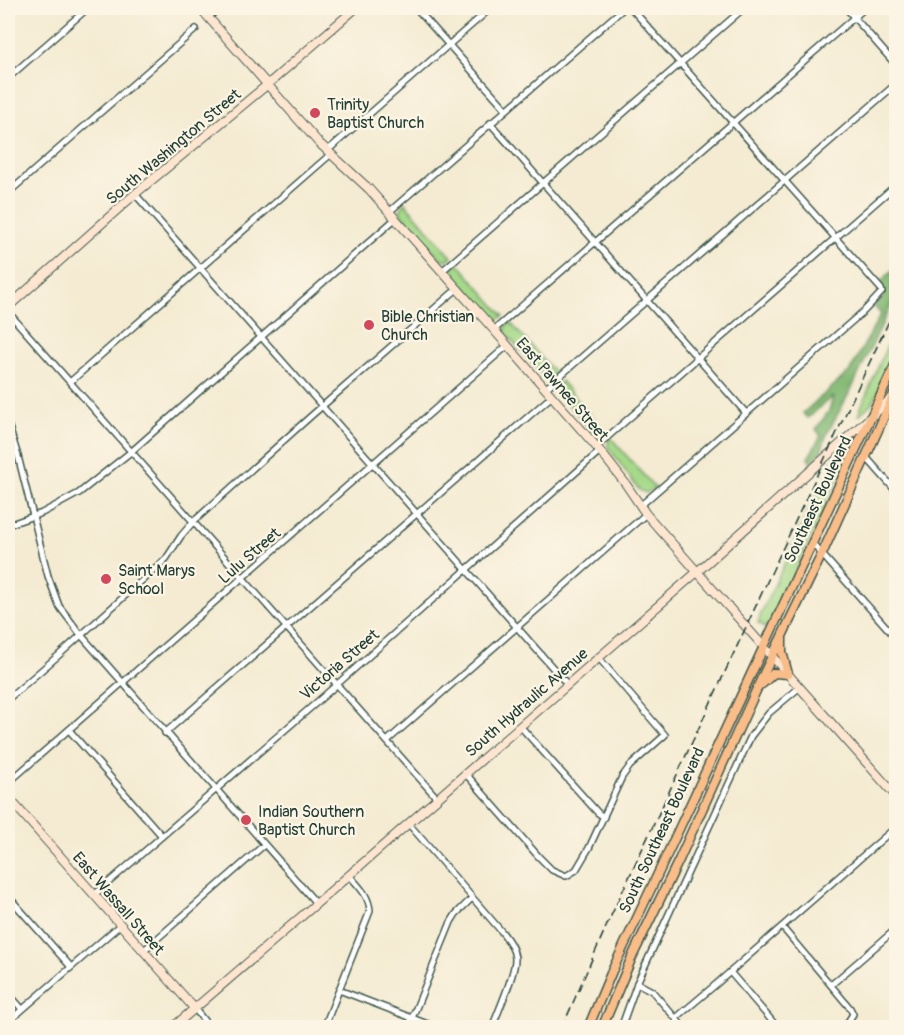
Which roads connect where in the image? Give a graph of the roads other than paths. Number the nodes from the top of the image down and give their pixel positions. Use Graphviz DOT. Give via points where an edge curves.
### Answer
graph roads {
  1 [pos="88,8"];
  2 [pos="200,8"];
  3 [pos="220,8"];
  4 [pos="356,8"];
  5 [pos="416,8"];
  6 [pos="491,8"];
  7 [pos="624,8"];
  8 [pos="631,8"];
  9 [pos="744,8"];
  10 [pos="846,8"];
  11 [pos="865,8"];
  12 [pos="208,17"];
  13 [pos="854,17"];
  14 [pos="196,29"];
  15 [pos="449,44"];
  16 [pos="681,63"];
  17 [pos="897,65"];
  18 [pos="8,78"];
  19 [pos="897,84"];
  20 [pos="267,85"];
  21 [pos="506,109"];
  22 [pos="733,122"];
  23 [pos="490,123"];
  24 [pos="329,153"];
  25 [pos="785,180"];
  26 [pos="543,183"];
  27 [pos="897,185"];
  28 [pos="8,193"];
  29 [pos="135,194"];
  30 [pos="389,212"];
  31 [pos="395,219"];
  32 [pos="836,238"];
  33 [pos="596,242"];
  34 [pos="200,268"];
  35 [pos="442,271"];
  36 [pos="457,289"];
  37 [pos="648,301"];
  38 [pos="8,307"];
  39 [pos="8,312"];
  40 [pos="494,330"];
  41 [pos="261,338"];
  42 [pos="507,346"];
  43 [pos="698,358"];
  44 [pos="897,363"];
  45 [pos="70,382"];
  46 [pos="545,389"];
  47 [pos="896,394"];
  48 [pos="552,396"];
  49 [pos="322,406"];
  50 [pos="746,413"];
  51 [pos="874,413"];
  52 [pos="8,424"];
  53 [pos="598,449"];
  54 [pos="132,452"];
  55 [pos="866,457"];
  56 [pos="374,464"];
  57 [pos="897,491"];
  58 [pos="640,506"];
  59 [pos="417,513"];
  60 [pos="646,514"];
  61 [pos="33,516"];
  62 [pos="193,522"];
  63 [pos="8,525"];
  64 [pos="812,543"];
  65 [pos="822,554"];
  66 [pos="467,570"];
  67 [pos="697,572"];
  68 [pos="243,578"];
  69 [pos="286,627"];
  70 [pos="517,627"];
  71 [pos="783,634"];
  72 [pos="81,635"];
  73 [pos="897,638"];
  74 [pos="764,647"];
  75 [pos="772,656"];
  76 [pos="598,657"];
  77 [pos="788,674"];
  78 [pos="122,683"];
  79 [pos="337,684"];
  80 [pos="567,684"];
  81 [pos="800,687"];
  82 [pos="756,691"];
  83 [pos="8,699"];
  84 [pos="520,726"];
  85 [pos="69,729"];
  86 [pos="165,733"];
  87 [pos="387,741"];
  88 [pos="465,773"];
  89 [pos="8,783"];
  90 [pos="216,790"];
  91 [pos="897,796"];
  92 [pos="8,797"];
  93 [pos="437,798"];
  94 [pos="604,817"];
  95 [pos="408,823"];
  96 [pos="897,826"];
  97 [pos="162,836"];
  98 [pos="264,845"];
  99 [pos="349,875"];
  100 [pos="94,895"];
  101 [pos="8,896"];
  102 [pos="472,897"];
  103 [pos="316,903"];
  104 [pos="120,925"];
  105 [pos="782,927"];
  106 [pos="897,928"];
  107 [pos="143,951"];
  108 [pos="70,967"];
  109 [pos="730,972"];
  110 [pos="637,983"];
  111 [pos="831,986"];
  112 [pos="339,990"];
  113 [pos="8,993"];
  114 [pos="194,1008"];
  115 [pos="22,1009"];
  116 [pos="412,1017"];
  117 [pos="676,1018"];
  118 [pos="8,1022"];
  119 [pos="172,1028"];
  120 [pos="210,1028"];
  121 [pos="324,1028"];
  122 [pos="408,1028"];
  123 [pos="438,1028"];
  124 [pos="492,1028"];
  125 [pos="588,1028"];
  126 [pos="602,1028"];
  127 [pos="621,1028"];
  128 [pos="684,1028"];
  129 [pos="778,1028"];
  130 [pos="843,1028"];
  1 -- 18 [label="street"];
  2 -- 12 [label="street, East Pawnee Street"];
  3 -- 12 [label="street"];
  4 -- 20 [label="street, South Washington Street"];
  5 -- 15 [label="street"];
  6 -- 15 [label="street"];
  7 -- 21 [label="street"];
  8 -- 16 [label="street"];
  9 -- 16 [label="street"];
  10 -- 13 [label="street"];
  11 -- 13 [label="street"];
  12 -- 20 [label="street, East Pawnee Street"];
  13 -- 17 [label="street"];
  13 -- 22 [label="street"];
  14 -- 28 [label="street"];
  15 -- 21 [label="street"];
  15 -- 24 [label="street"];
  16 -- 22 [label="street"];
  16 -- 26 [label="street"];
  19 -- 25 [label="street"];
  20 -- 24 [label="street, East Pawnee Street"];
  20 -- 29 [label="street, South Washington Street"];
  21 -- 23 [label="street"];
  22 -- 25 [label="street"];
  22 -- 33 [label="street"];
  23 -- 26 [label="street"];
  23 -- 30 [label="street"];
  24 -- 30 [label="street, East Pawnee Street"];
  24 -- 34 [label="street"];
  25 -- 32 [label="street"];
  25 -- 37 [label="street"];
  26 -- 33 [label="street"];
  26 -- 35 [label="street"];
  27 -- 32 [label="street, Victoria Street"];
  29 -- 34 [label="street"];
  29 -- 38 [label="street, South Washington Street"];
  30 -- 31 [label="street, East Pawnee Street"];
  31 -- 35 [label="street, East Pawnee Street"];
  31 -- 41 [label="street"];
  32 -- 43 [label="street, Victoria Street"];
  32 -- 50 [label="street" via="882,292"];
  33 -- 37 [label="street"];
  33 -- 40 [label="street"];
  34 -- 41 [label="street"];
  34 -- 45 [label="street"];
  35 -- 36 [label="street, East Pawnee Street"];
  36 -- 40 [label="street, East Pawnee Street"];
  36 -- 49 [label="street"];
  37 -- 43 [label="street"];
  37 -- 46 [label="street"];
  39 -- 45 [label="street"];
  40 -- 42 [label="street, East Pawnee Street"];
  41 -- 49 [label="street"];
  41 -- 54 [label="street"];
  42 -- 46 [label="street, East Pawnee Street"];
  42 -- 56 [label="street, Lulu Street"];
  43 -- 50 [label="street"];
  43 -- 53 [label="street, Victoria Street"];
  44 -- 51 [label="main road, Southeast Boulevard"];
  45 -- 54 [label="street"];
  46 -- 48 [label="street, East Pawnee Street"];
  47 -- 51 [label="street, South Hydraulic Avenue"];
  47 -- 55 [label="main road, Southeast Boulevard"];
  48 -- 53 [label="street, East Pawnee Street"];
  48 -- 59 [label="street"];
  49 -- 56 [label="street"];
  49 -- 62 [label="street"];
  50 -- 58 [label="street"];
  51 -- 64 [label="main road, Southeast Boulevard"];
  51 -- 67 [label="street, South Hydraulic Avenue"];
  52 -- 61 [label="street"];
  53 -- 58 [label="street, East Pawnee Street"];
  53 -- 66 [label="street, Victoria Street"];
  54 -- 61 [label="street" via="79,493"];
  54 -- 62 [label="street"];
  55 -- 57 [label="street"];
  55 -- 65 [label="main road, Southeast Boulevard"];
  56 -- 59 [label="street"];
  56 -- 68 [label="street, Lulu Street"];
  58 -- 60 [label="street, East Pawnee Street"];
  59 -- 66 [label="street"];
  59 -- 69 [label="street"];
  60 -- 67 [label="street, East Pawnee Street"];
  60 -- 70 [label="street"];
  61 -- 63 [label="street"];
  61 -- 72 [label="street" via="59,606"];
  62 -- 68 [label="street"];
  62 -- 72 [label="street" via="165,559"];
  64 -- 65 [label="street"];
  64 -- 74 [label="main road, Southeast Boulevard"];
  65 -- 71 [label="main road, Southeast Boulevard"];
  65 -- 73 [label="street"];
  66 -- 70 [label="street"];
  66 -- 79 [label="street, Victoria Street"];
  67 -- 74 [label="street, East Pawnee Street"];
  67 -- 76 [label="street, South Hydraulic Avenue"];
  68 -- 69 [label="street"];
  68 -- 78 [label="street, Lulu Street"];
  69 -- 79 [label="street"];
  69 -- 86 [label="street"];
  70 -- 80 [label="street"];
  70 -- 87 [label="street"];
  71 -- 75 [label="main road, Southeast Boulevard"];
  71 -- 77 [label="main road" via="782,652"];
  72 -- 78 [label="street"];
  72 -- 83 [label="street"];
  74 -- 75 [label="street, East Pawnee Street"];
  74 -- 125 [label="main road, South Southeast Boulevard"];
  75 -- 77 [label="street, East Pawnee Street"];
  75 -- 82 [label="main road, South Southeast Boulevard"];
  76 -- 80 [label="street, South Hydraulic Avenue"];
  76 -- 94 [label="street" via="665,735 630,766"];
  77 -- 81 [label="street, East Pawnee Street"];
  77 -- 82 [label="main road" via="774,673"];
  78 -- 85 [label="street, Lulu Street"];
  78 -- 86 [label="street"];
  79 -- 87 [label="street"];
  79 -- 90 [label="street, Victoria Street"];
  80 -- 84 [label="street, South Hydraulic Avenue"];
  81 -- 91 [label="street, East Pawnee Street"];
  81 -- 110 [label="street" via="751,736"];
  82 -- 126 [label="main road, South Southeast Boulevard"];
  84 -- 88 [label="street, South Hydraulic Avenue"];
  84 -- 94 [label="street"];
  85 -- 89 [label="street, Lulu Street"];
  85 -- 97 [label="street"];
  86 -- 90 [label="street"];
  87 -- 93 [label="street"];
  88 -- 93 [label="street, South Hydraulic Avenue"];
  88 -- 94 [label="street" via="539,857 552,870 566,876 576,870"];
  90 -- 97 [label="street, Victoria Street"];
  90 -- 98 [label="street"];
  92 -- 100 [label="street, East Wassall Street"];
  93 -- 95 [label="street, South Hydraulic Avenue"];
  95 -- 99 [label="street, South Hydraulic Avenue"];
  95 -- 102 [label="street"];
  96 -- 105 [label="street"];
  97 -- 100 [label="street, Victoria Street"];
  98 -- 103 [label="street"];
  98 -- 107 [label="street"];
  99 -- 103 [label="street, South Hydraulic Avenue"];
  99 -- 112 [label="street" via="366,894 370,911"];
  100 -- 104 [label="street, East Wassall Street"];
  101 -- 108 [label="street"];
  102 -- 116 [label="street" via="451,921"];
  102 -- 124 [label="street" via="508,939 514,952 514,970"];
  103 -- 114 [label="street, South Hydraulic Avenue"];
  104 -- 107 [label="street, East Wassall Street"];
  104 -- 108 [label="street"];
  105 -- 109 [label="street"];
  105 -- 111 [label="street"];
  106 -- 111 [label="street"];
  107 -- 114 [label="street, East Wassall Street"];
  108 -- 115 [label="street"];
  109 -- 117 [label="street"];
  109 -- 129 [label="street"];
  110 -- 117 [label="street" via="652,991"];
  110 -- 127 [label="street"];
  111 -- 130 [label="street" via="853,1014"];
  112 -- 116 [label="street"];
  112 -- 121 [label="street"];
  113 -- 115 [label="street"];
  114 -- 119 [label="street, South Hydraulic Avenue"];
  114 -- 120 [label="street, East Wassall Street"];
  115 -- 118 [label="street"];
  116 -- 122 [label="street"];
  116 -- 123 [label="street"];
  117 -- 128 [label="street"];
}
